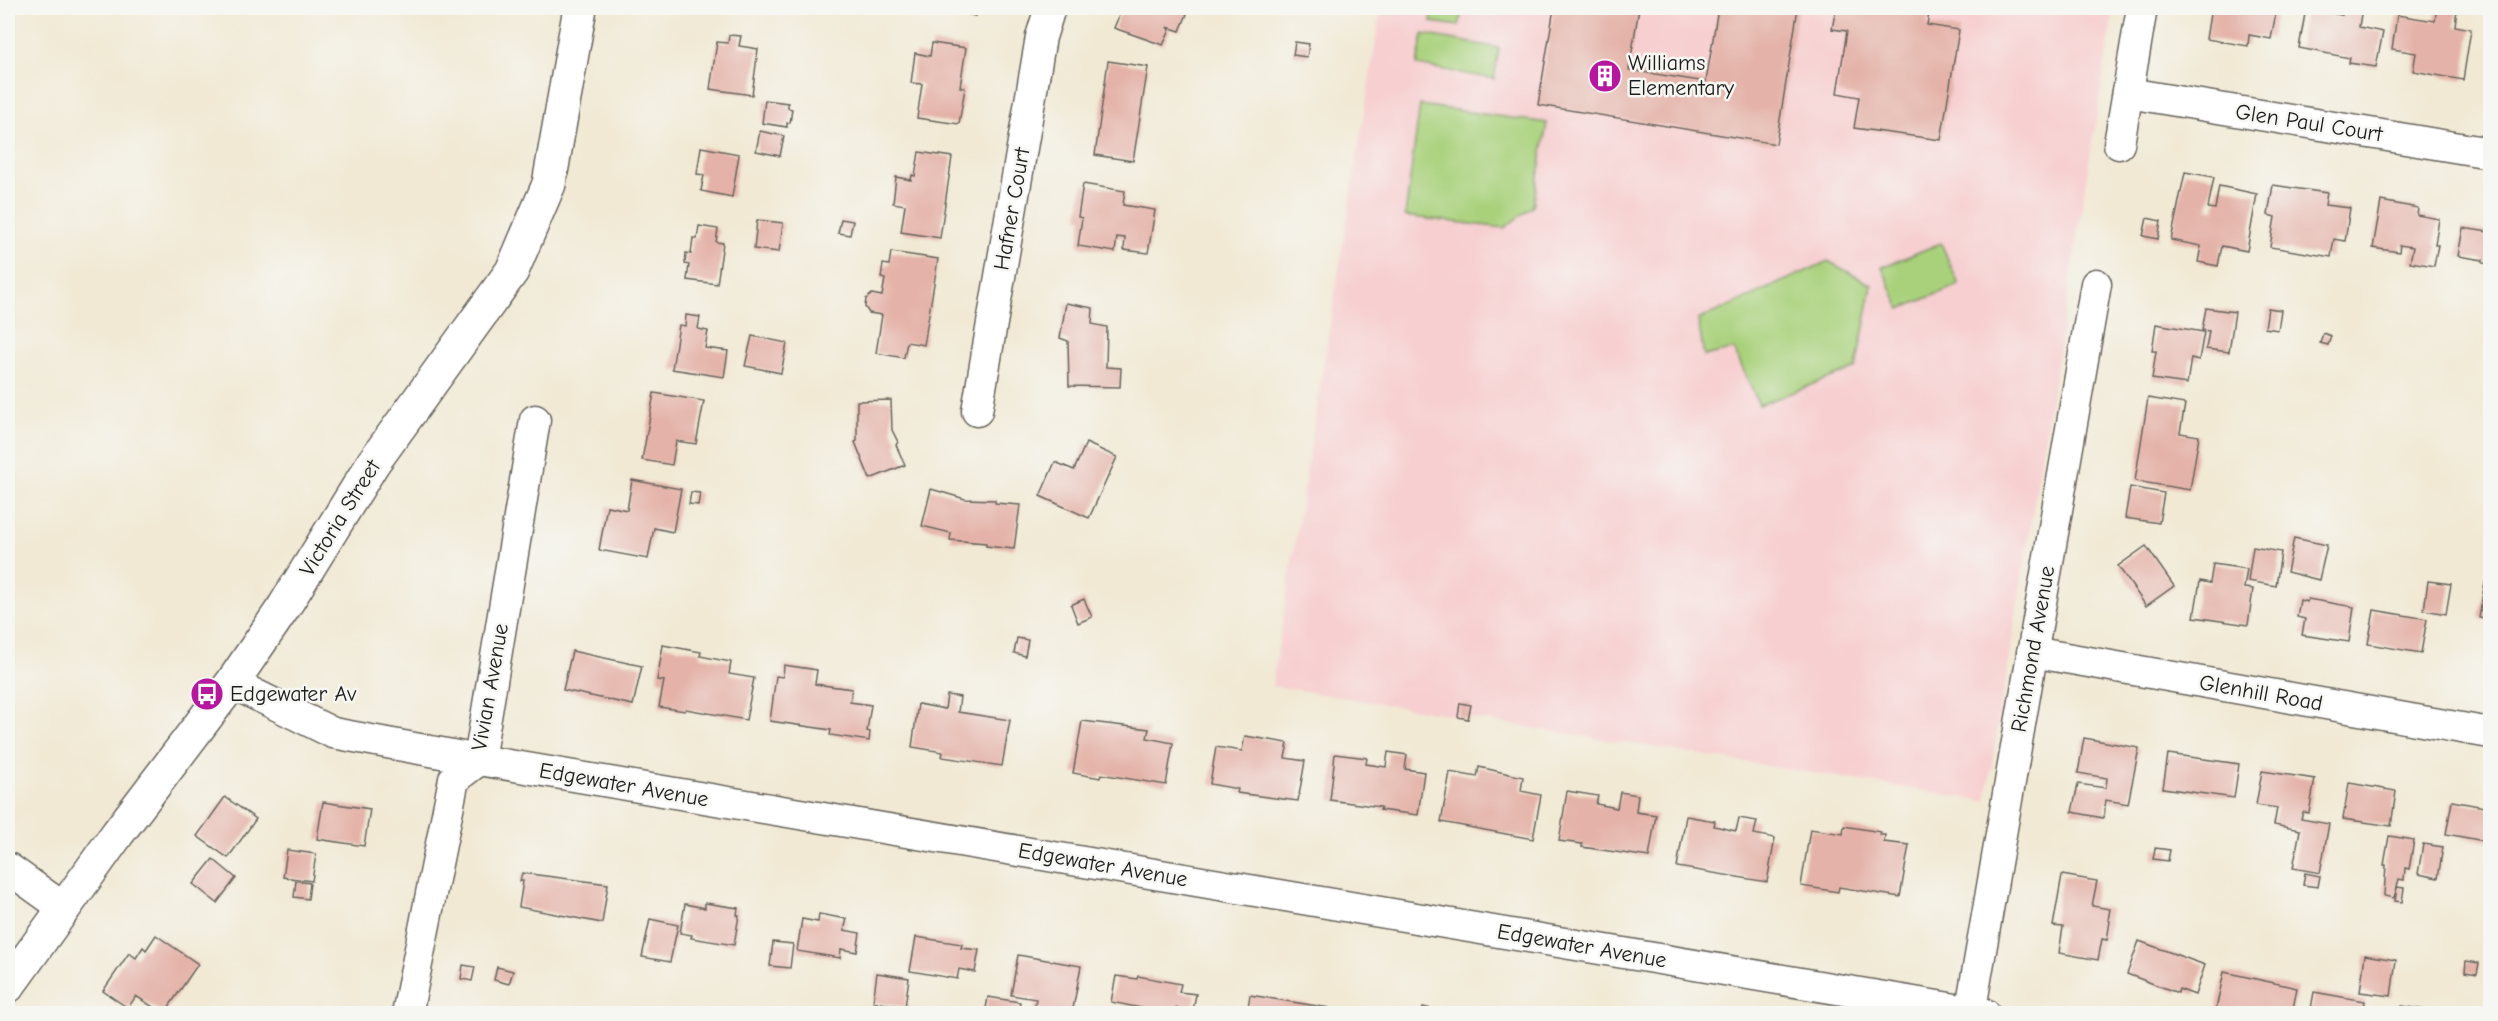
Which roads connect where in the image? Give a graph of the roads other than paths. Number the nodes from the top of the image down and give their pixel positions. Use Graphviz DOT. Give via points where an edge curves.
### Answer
graph roads {
  1 [pos="580,8"];
  2 [pos="1050,8"];
  3 [pos="2142,8"];
  4 [pos="2128,93"];
  5 [pos="2120,144"];
  6 [pos="2490,153"];
  7 [pos="2096,284"];
  8 [pos="977,411"];
  9 [pos="535,420"];
  10 [pos="2032,652"];
  11 [pos="232,683"];
  12 [pos="2490,733"];
  13 [pos="479,760"];
  14 [pos="8,868"];
  15 [pos="65,909"];
  16 [pos="8,986"];
  17 [pos="1975,1013"];
  18 [pos="407,1014"];
  1 -- 11 [label="street, Victoria Street" via="549,184 512,271 374,463"];
  2 -- 8 [label="street, Hafner Court" via="1041,37"];
  3 -- 4 [label="street"];
  4 -- 5 [label="street"];
  4 -- 6 [label="street, Glen Paul Court"];
  7 -- 10 [label="street, Richmond Avenue"];
  9 -- 13 [label="street, Vivian Avenue"];
  10 -- 12 [label="street, Glenhill Road"];
  10 -- 17 [label="street, Richmond Avenue"];
  11 -- 13 [label="street, Edgewater Avenue" via="333,733"];
  11 -- 15 [label="street, Victoria Street"];
  13 -- 17 [label="street, Edgewater Avenue"];
  13 -- 18 [label="street, Vivian Avenue" via="454,779"];
  14 -- 15 [label="street"];
  15 -- 16 [label="street, Victoria Street"];
}
